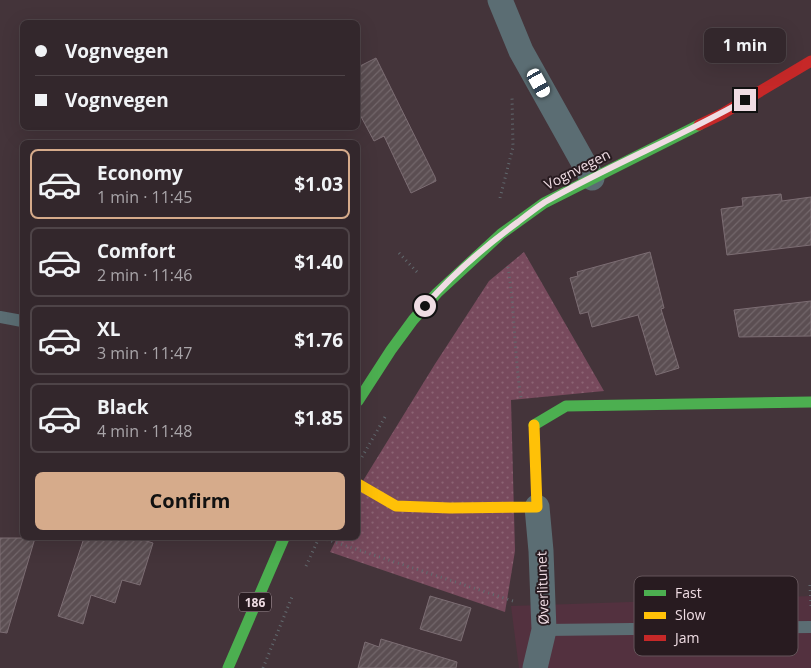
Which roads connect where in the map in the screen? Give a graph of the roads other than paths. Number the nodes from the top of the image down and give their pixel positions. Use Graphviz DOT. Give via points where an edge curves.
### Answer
graph roads {
  1 [pos="500,0"];
  2 [pos="811,61"];
  3 [pos="592,178"];
  4 [pos="0,317"];
  5 [pos="20,321"];
  6 [pos="360,398"];
  7 [pos="811,402"];
  8 [pos="360,485"];
  9 [pos="537,507"];
  10 [pos="283,540"];
  11 [pos="544,621"];
  12 [pos="634,623"];
  13 [pos="798,627"];
  14 [pos="811,627"];
  15 [pos="228,668"];
  16 [pos="535,668"];
  1 -- 3 [label="street" via="521,52"];
  2 -- 3 [label="main road, Vognvegen" via="722,114"];
  3 -- 6 [label="main road, Vognvegen" via="544,203 501,234 437,292 391,350"];
  4 -- 5 [label="lane"];
  7 -- 9 [label="main road" via="566,406 534,424"];
  8 -- 9 [label="main road" via="396,506"];
  9 -- 11 [label="street, Øverlitunet"];
  10 -- 15 [label="main road, 186"];
  11 -- 12 [label="lane"];
  11 -- 16 [label="street, Øverlitunet"];
  13 -- 14 [label="lane"];
}
